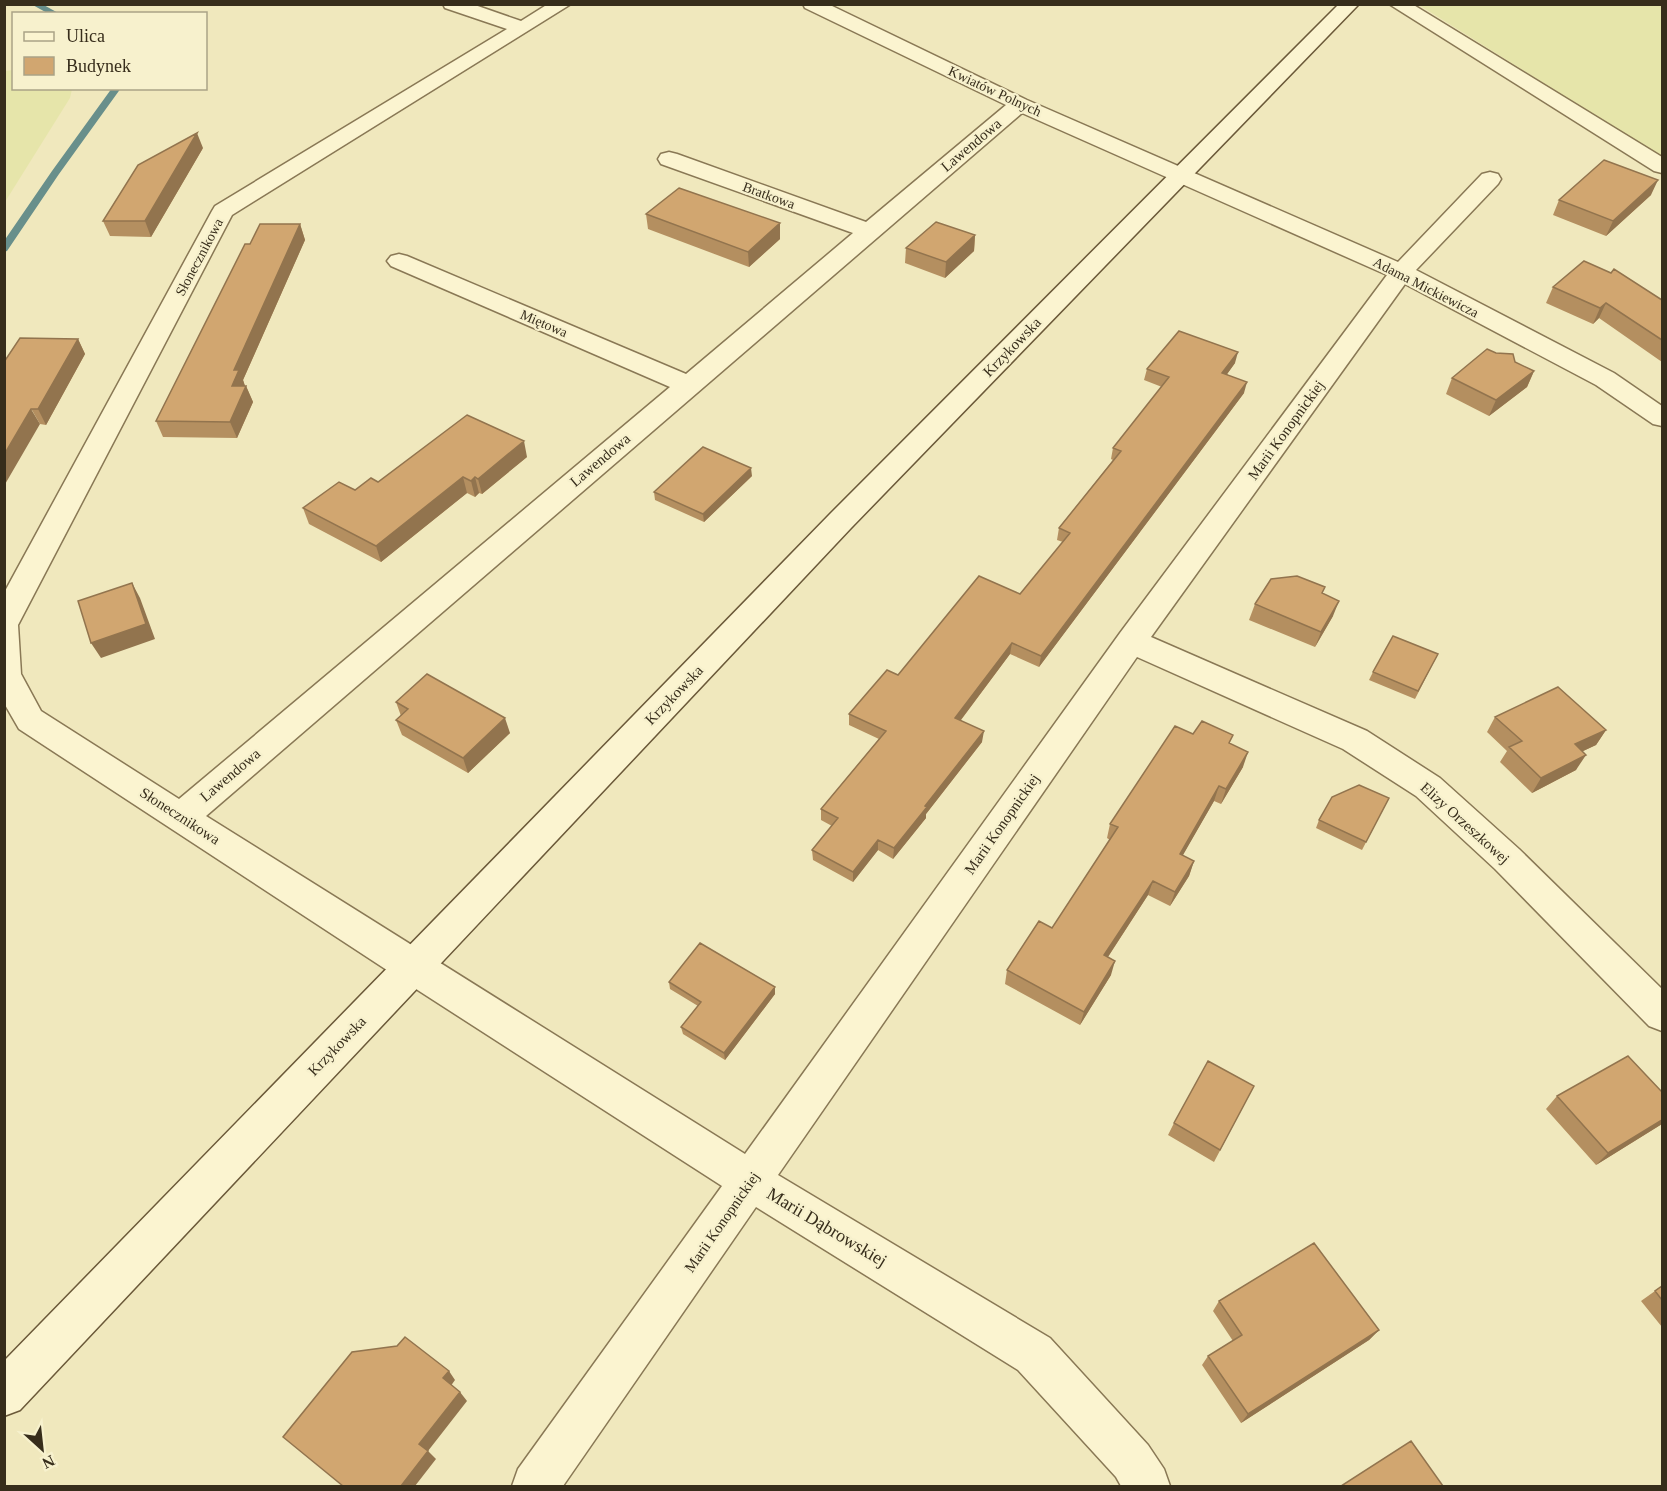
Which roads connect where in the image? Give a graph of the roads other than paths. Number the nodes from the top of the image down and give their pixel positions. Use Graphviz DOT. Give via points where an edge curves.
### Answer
graph roads {
  1 [pos="452,4"];
  2 [pos="562,4"];
  3 [pos="812,4"];
  4 [pos="1350,4"];
  5 [pos="1398,4"];
  6 [pos="522,28"];
  7 [pos="1020,104"];
  8 [pos="669,159"];
  9 [pos="1662,166"];
  10 [pos="1181,173"];
  11 [pos="1490,179"];
  12 [pos="869,231"];
  13 [pos="399,261"];
  14 [pos="1401,272"];
  15 [pos="689,384"];
  16 [pos="1662,418"];
  17 [pos="4,622"];
  18 [pos="4,628"];
  19 [pos="1131,640"];
  20 [pos="182,817"];
  21 [pos="412,967"];
  22 [pos="1662,1014"];
  23 [pos="751,1181"];
  24 [pos="4,1394"];
  25 [pos="535,1486"];
  26 [pos="1147,1486"];
  1 -- 6 [label="street"];
  2 -- 6 [label="street, Słonecznikowa"];
  3 -- 7 [label="street, Kwiatów Polnych"];
  4 -- 10 [label="street, Krzykowska"];
  5 -- 9 [label="street"];
  6 -- 17 [label="street, Słonecznikowa" via="223,211"];
  7 -- 10 [label="street, Kwiatów Polnych"];
  7 -- 12 [label="street, Lawendowa"];
  8 -- 12 [label="street, Bratkowa"];
  10 -- 14 [label="street, Adama Mickiewicza"];
  10 -- 21 [label="street, Krzykowska"];
  11 -- 14 [label="street, Marii Konopnickiej"];
  12 -- 15 [label="street, Lawendowa"];
  13 -- 15 [label="street, Miętowa"];
  14 -- 16 [label="street, Adama Mickiewicza" via="1605,379"];
  14 -- 19 [label="street, Marii Konopnickiej"];
  15 -- 20 [label="street, Lawendowa"];
  18 -- 20 [label="street, Słonecznikowa" via="5,674 30,720"];
  19 -- 22 [label="street, Elizy Orzeszkowej" via="1355,740 1428,787 1507,859"];
  19 -- 23 [label="street, Marii Konopnickiej"];
  20 -- 21 [label="street, Słonecznikowa"];
  21 -- 23 [label="street, Marii Dąbrowskiej"];
  21 -- 24 [label="street, Krzykowska"];
  23 -- 25 [label="street, Marii Konopnickiej"];
  23 -- 26 [label="street, Marii Dąbrowskiej" via="1034,1354 1132,1461"];
}
